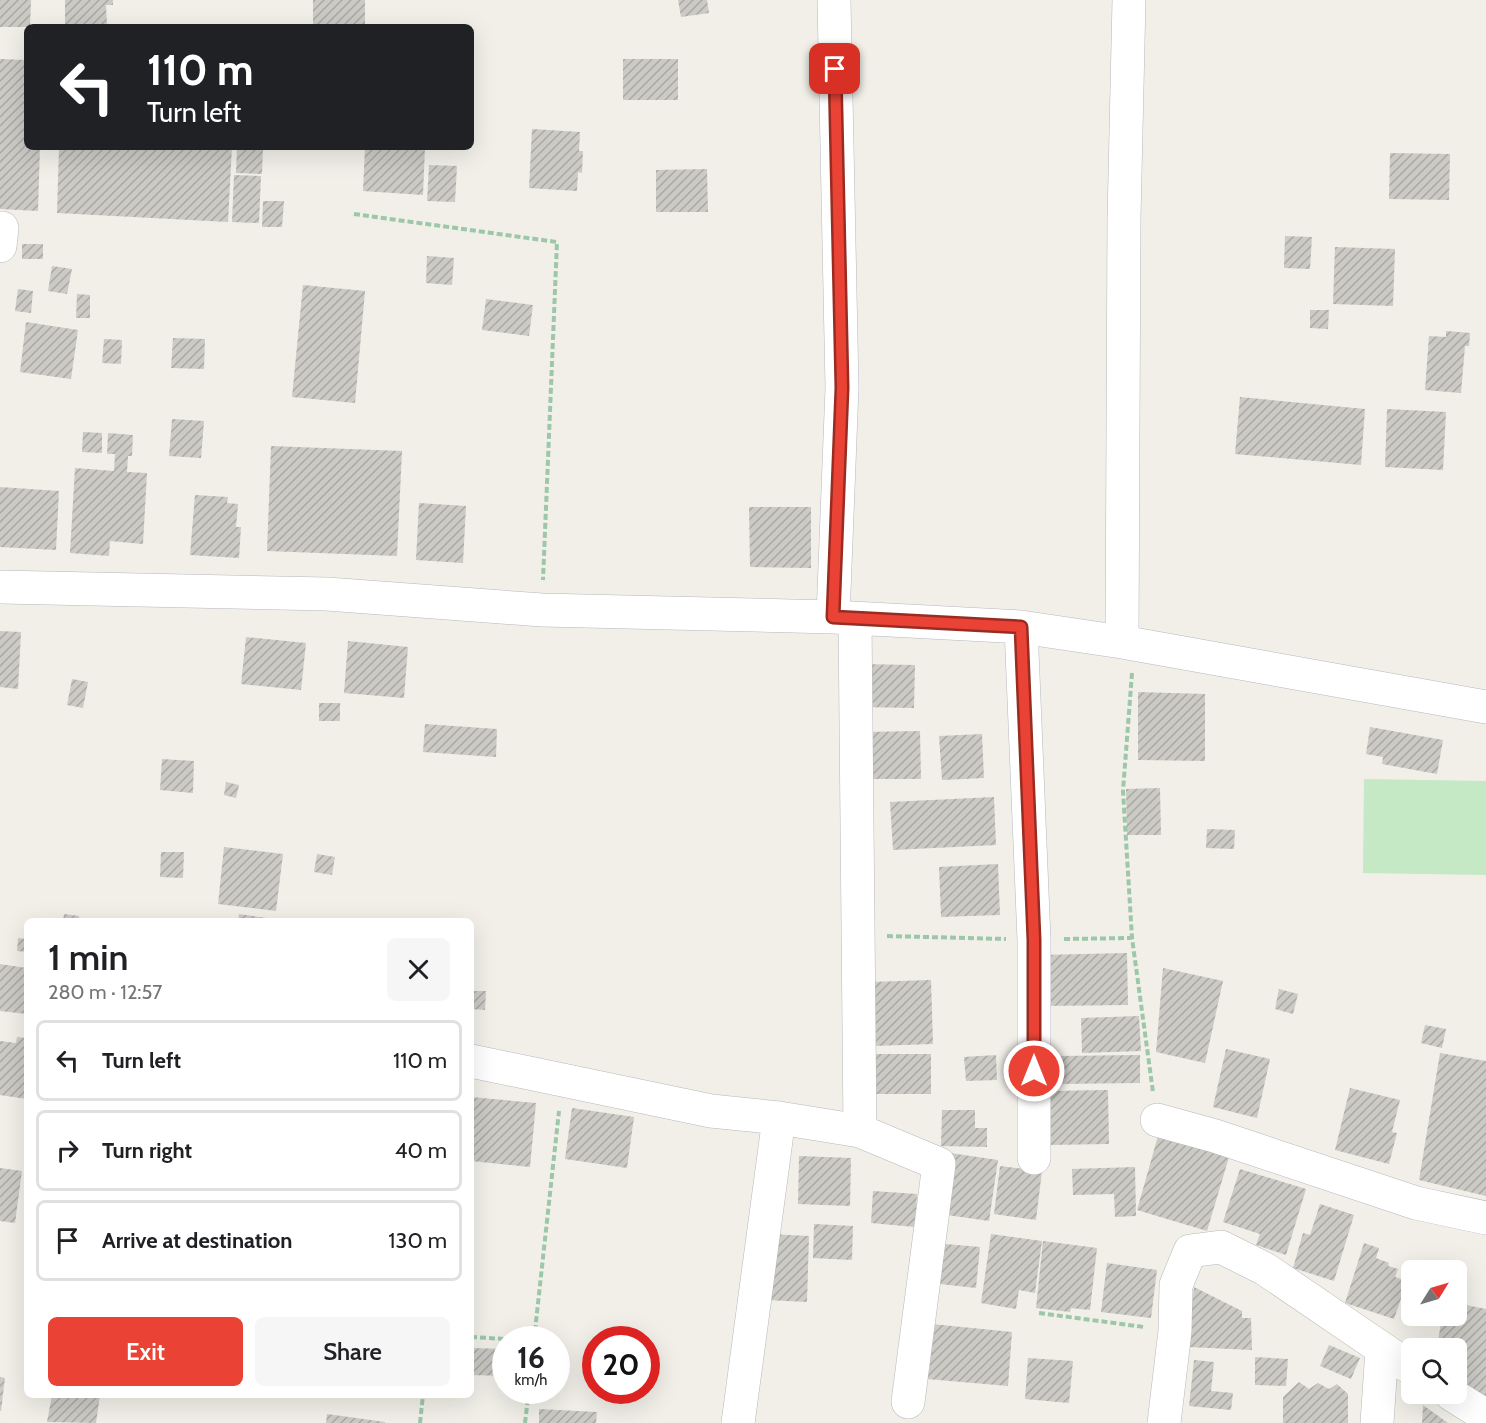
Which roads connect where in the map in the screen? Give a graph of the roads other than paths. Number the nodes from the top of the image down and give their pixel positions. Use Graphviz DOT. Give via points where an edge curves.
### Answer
graph roads {
  1 [pos="834,0"];
  2 [pos="1129,0"];
  3 [pos="0,587"];
  4 [pos="844,618"];
  5 [pos="1021,627"];
  6 [pos="1128,643"];
  7 [pos="1486,707"];
  8 [pos="474,1062"];
  9 [pos="779,1118"];
  10 [pos="1157,1120"];
  11 [pos="860,1131"];
  12 [pos="1034,1158"];
  13 [pos="1486,1218"];
  14 [pos="1382,1350"];
  15 [pos="1401,1362"];
  16 [pos="908,1401"];
  17 [pos="1467,1404"];
  18 [pos="1486,1416"];
  19 [pos="738,1423"];
  20 [pos="1164,1423"];
  21 [pos="1377,1423"];
  1 -- 4 [label="street"];
  2 -- 6 [label="street" via="1124,230"];
  3 -- 4 [label="street" via="327,594 542,610"];
  4 -- 5 [label="street"];
  4 -- 11 [label="street" via="860,935"];
  5 -- 6 [label="street"];
  5 -- 12 [label="street" via="1034,940"];
  6 -- 7 [label="street"];
  8 -- 9 [label="street" via="711,1111"];
  9 -- 11 [label="street"];
  9 -- 19 [label="street"];
  10 -- 13 [label="street" via="1416,1203"];
  11 -- 16 [label="street" via="939,1164"];
  14 -- 15 [label="street"];
  14 -- 20 [label="street" via="1265,1269 1221,1247 1191,1251 1176,1285"];
  14 -- 21 [label="street"];
  17 -- 18 [label="street"];
}
